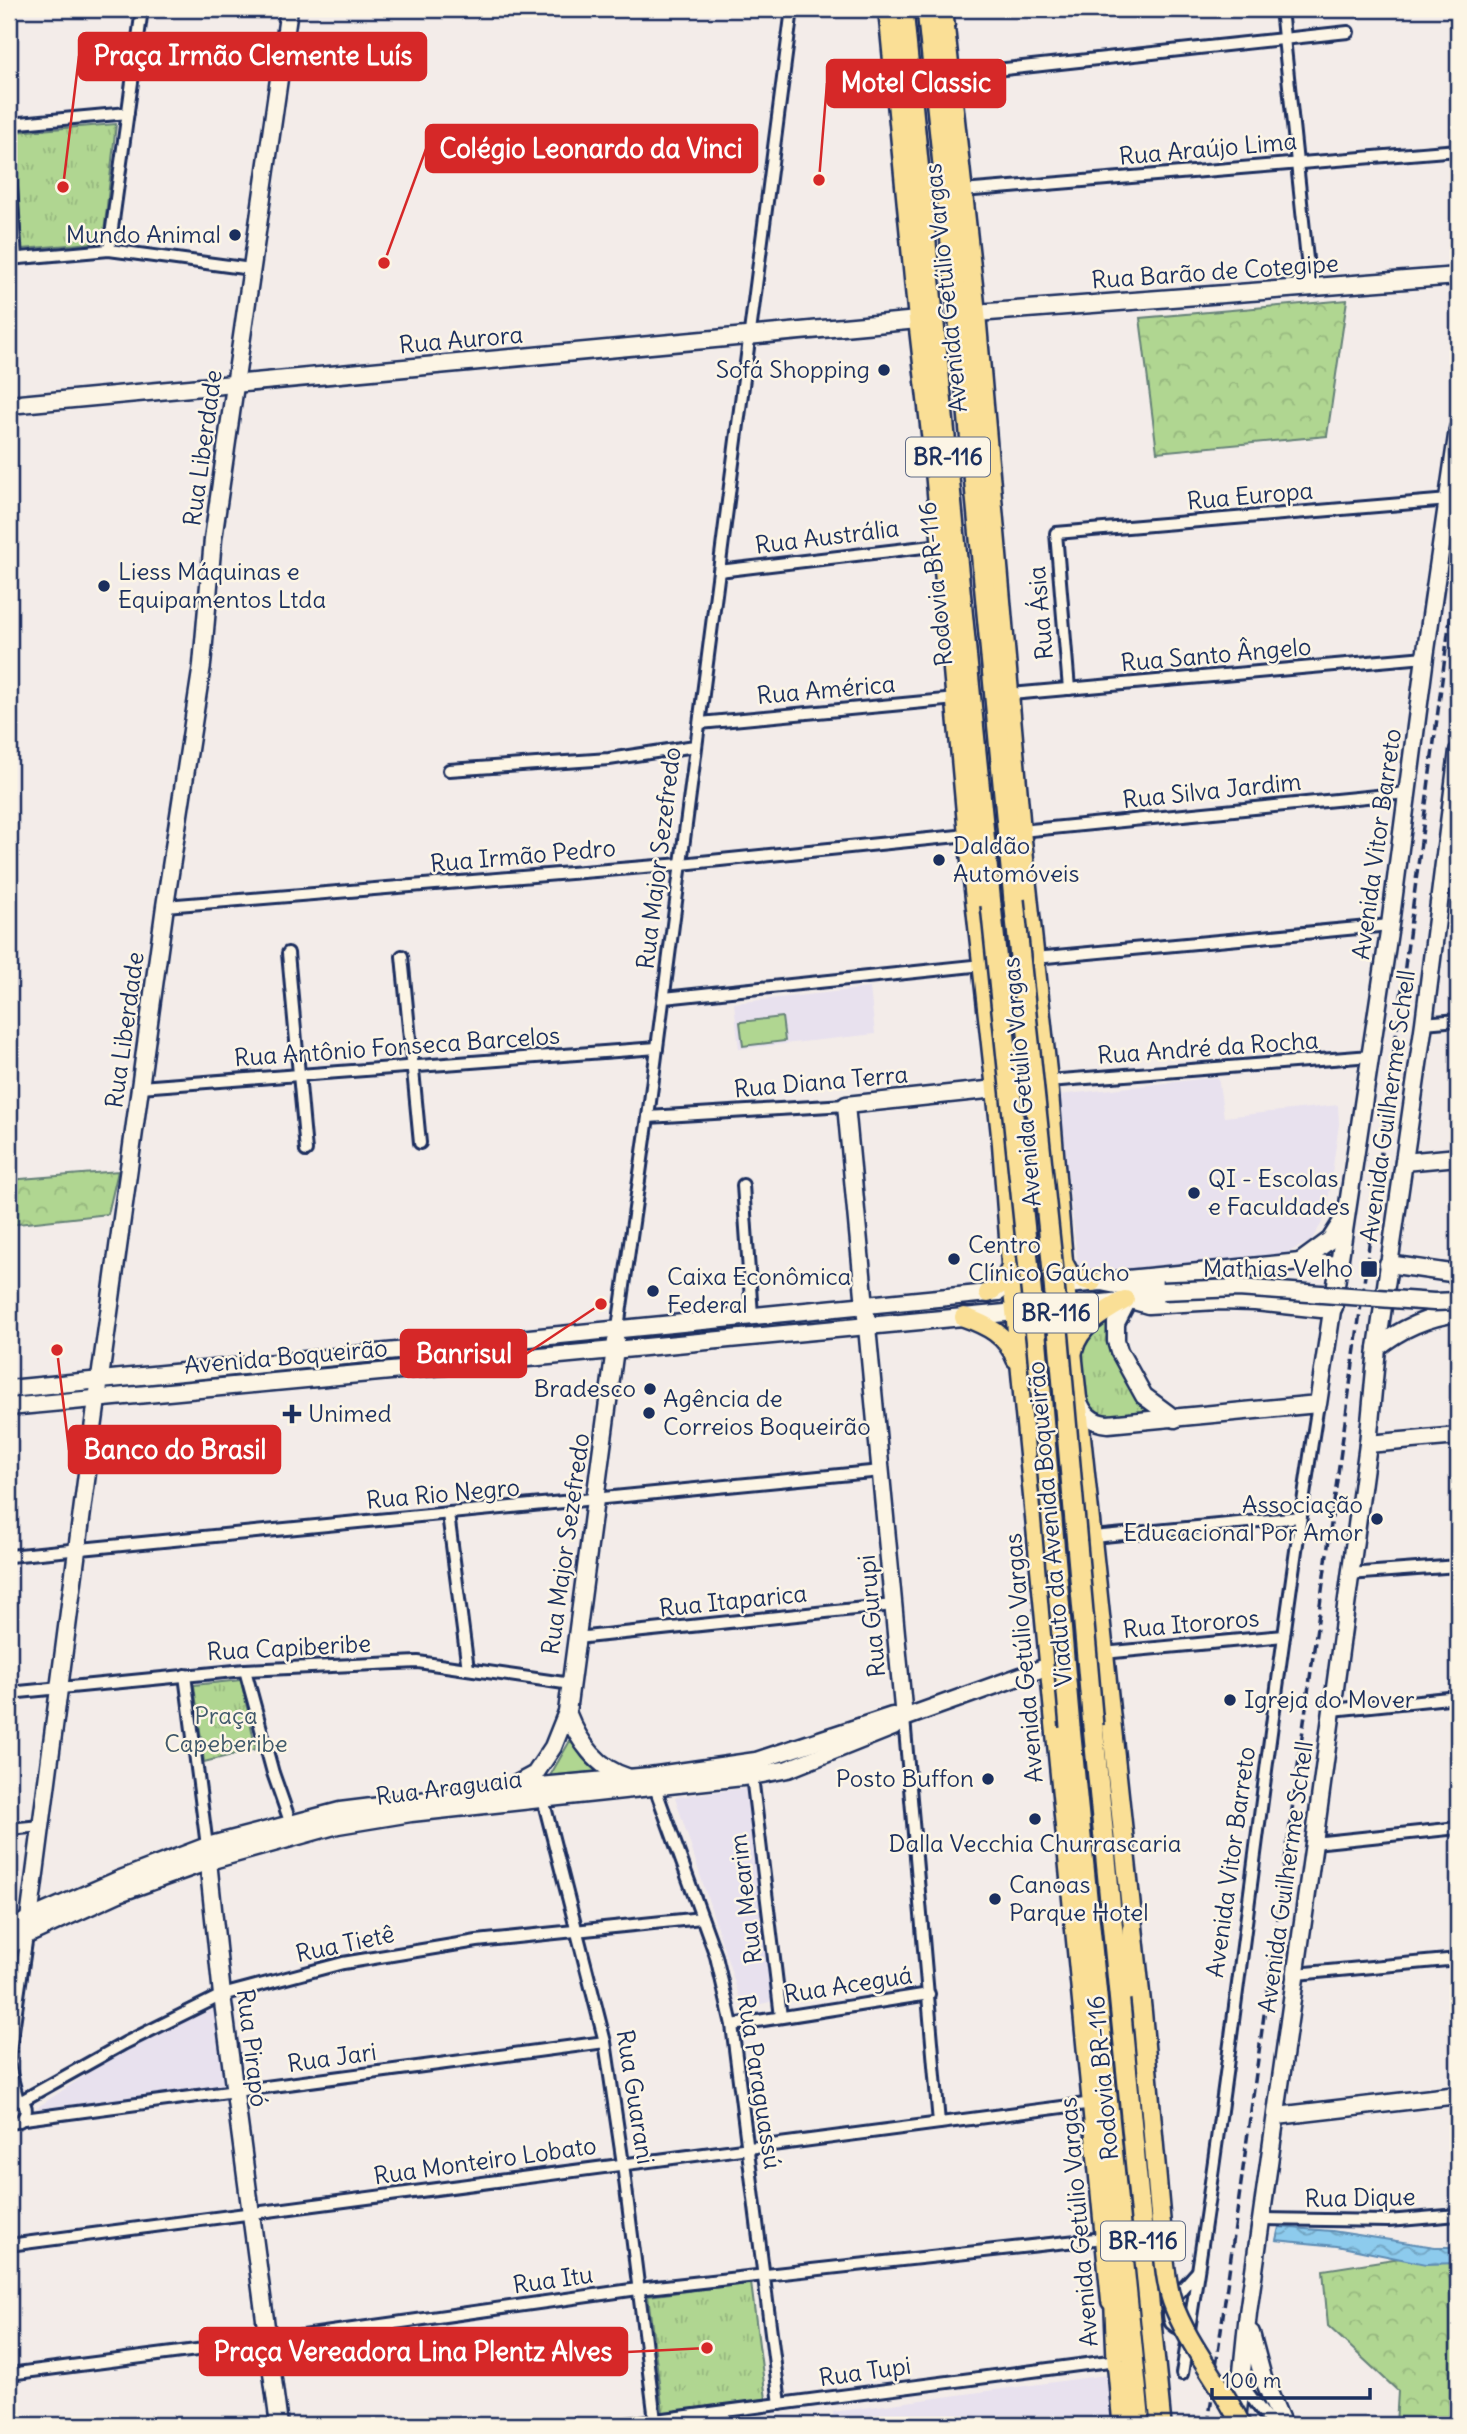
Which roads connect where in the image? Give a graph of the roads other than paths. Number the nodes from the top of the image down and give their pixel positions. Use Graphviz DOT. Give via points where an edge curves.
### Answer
graph roads {
  1 [pos="142,9"];
  2 [pos="289,9"];
  3 [pos="792,9"];
  4 [pos="888,9"];
  5 [pos="903,9"];
  6 [pos="927,9"];
  7 [pos="943,9"];
  8 [pos="1281,9"];
  9 [pos="1348,32"];
  10 [pos="1284,39"];
  11 [pos="949,75"];
  12 [pos="128,113"];
  13 [pos="9,124"];
  14 [pos="1458,150"];
  15 [pos="9,158"];
  16 [pos="1297,163"];
  17 [pos="962,191"];
  18 [pos="109,250"];
  19 [pos="12,258"];
  20 [pos="251,268"];
  21 [pos="1458,276"];
  22 [pos="1310,288"];
  23 [pos="976,313"];
  24 [pos="918,320"];
  25 [pos="750,336"];
  26 [pos="964,369"];
  27 [pos="940,373"];
  28 [pos="235,385"];
  29 [pos="9,405"];
  30 [pos="1458,429"];
  31 [pos="987,456"];
  32 [pos="934,460"];
  33 [pos="1449,500"];
  34 [pos="1056,533"];
  35 [pos="941,545"];
  36 [pos="719,572"];
  37 [pos="1425,657"];
  38 [pos="1069,689"];
  39 [pos="1011,694"];
  40 [pos="956,699"];
  41 [pos="700,723"];
  42 [pos="695,746"];
  43 [pos="1458,751"];
  44 [pos="449,771"];
  45 [pos="1407,793"];
  46 [pos="1021,831"];
  47 [pos="968,835"];
  48 [pos="681,863"];
  49 [pos="1458,883"];
  50 [pos="1441,885"];
  51 [pos="1014,900"];
  52 [pos="991,905"];
  53 [pos="165,906"];
  54 [pos="1390,925"];
  55 [pos="288,953"];
  56 [pos="402,956"];
  57 [pos="1035,958"];
  58 [pos="983,965"];
  59 [pos="664,998"];
  60 [pos="1458,1020"];
  61 [pos="1424,1023"];
  62 [pos="657,1048"];
  63 [pos="1371,1056"];
  64 [pos="412,1066"];
  65 [pos="299,1075"];
  66 [pos="1048,1081"];
  67 [pos="140,1087"];
  68 [pos="996,1089"];
  69 [pos="846,1105"];
  70 [pos="648,1117"];
  71 [pos="420,1143"];
  72 [pos="306,1151"];
  73 [pos="1458,1157"];
  74 [pos="1404,1162"];
  75 [pos="743,1185"];
  76 [pos="1348,1210"];
  77 [pos="1059,1215"];
  78 [pos="1007,1220"];
  79 [pos="1063,1261"];
  80 [pos="1300,1262"];
  81 [pos="1388,1264"];
  82 [pos="1341,1265"];
  83 [pos="1011,1267"];
  84 [pos="1458,1274"];
  85 [pos="1096,1282"];
  86 [pos="1065,1285"];
  87 [pos="1013,1290"];
  88 [pos="1157,1292"];
  89 [pos="988,1293"];
  90 [pos="1128,1300"];
  91 [pos="1458,1301"];
  92 [pos="866,1304"];
  93 [pos="1068,1307"];
  94 [pos="1329,1310"];
  95 [pos="1016,1312"];
  96 [pos="1458,1313"];
  97 [pos="752,1315"];
  98 [pos="964,1317"];
  99 [pos="868,1324"];
  100 [pos="618,1328"];
  101 [pos="1377,1348"];
  102 [pos="615,1349"];
  103 [pos="1073,1355"];
  104 [pos="1074,1376"];
  105 [pos="101,1379"];
  106 [pos="1022,1379"];
  107 [pos="9,1389"];
  108 [pos="99,1398"];
  109 [pos="1078,1399"];
  110 [pos="1318,1404"];
  111 [pos="9,1407"];
  112 [pos="1175,1419"];
  113 [pos="1458,1436"];
  114 [pos="1367,1444"];
  115 [pos="881,1471"];
  116 [pos="594,1501"];
  117 [pos="449,1514"];
  118 [pos="1300,1517"];
  119 [pos="1093,1537"];
  120 [pos="78,1549"];
  121 [pos="9,1556"];
  122 [pos="1458,1566"];
  123 [pos="1349,1574"];
  124 [pos="893,1605"];
  125 [pos="1284,1636"];
  126 [pos="576,1638"];
  127 [pos="1103,1653"];
  128 [pos="1049,1665"];
  129 [pos="468,1669"];
  130 [pos="245,1670"];
  131 [pos="185,1675"];
  132 [pos="570,1684"];
  133 [pos="59,1688"];
  134 [pos="9,1693"];
  135 [pos="1458,1697"];
  136 [pos="1332,1710"];
  137 [pos="567,1712"];
  138 [pos="904,1718"];
  139 [pos="1093,1726"];
  140 [pos="1070,1727"];
  141 [pos="752,1776"];
  142 [pos="608,1780"];
  143 [pos="653,1782"];
  144 [pos="539,1787"];
  145 [pos="291,1824"];
  146 [pos="41,1826"];
  147 [pos="1458,1828"];
  148 [pos="9,1829"];
  149 [pos="1314,1843"];
  150 [pos="208,1854"];
  151 [pos="702,1917"];
  152 [pos="28,1927"];
  153 [pos="575,1930"];
  154 [pos="1132,1930"];
  155 [pos="9,1931"];
  156 [pos="9,1946"];
  157 [pos="1458,1959"];
  158 [pos="1296,1974"];
  159 [pos="929,1994"];
  160 [pos="222,1996"];
  161 [pos="781,2017"];
  162 [pos="732,2025"];
  163 [pos="1086,2031"];
  164 [pos="605,2042"];
  165 [pos="1126,2057"];
  166 [pos="9,2058"];
  167 [pos="9,2066"];
  168 [pos="1101,2090"];
  169 [pos="234,2093"];
  170 [pos="1458,2095"];
  171 [pos="16,2099"];
  172 [pos="1277,2116"];
  173 [pos="24,2119"];
  174 [pos="9,2122"];
  175 [pos="939,2123"];
  176 [pos="748,2148"];
  177 [pos="623,2164"];
  178 [pos="251,2214"];
  179 [pos="1458,2215"];
  180 [pos="1262,2219"];
  181 [pos="1104,2238"];
  182 [pos="9,2245"];
  183 [pos="1199,2270"];
  184 [pos="765,2274"];
  185 [pos="638,2290"];
  186 [pos="1248,2313"];
  187 [pos="1190,2322"];
  188 [pos="267,2341"];
  189 [pos="1116,2355"];
  190 [pos="9,2374"];
  191 [pos="1182,2374"];
  192 [pos="1240,2382"];
  193 [pos="780,2404"];
  194 [pos="655,2420"];
  195 [pos="279,2425"];
  196 [pos="618,2425"];
  197 [pos="1123,2425"];
  198 [pos="1140,2425"];
  199 [pos="1161,2425"];
  200 [pos="1239,2425"];
  201 [pos="1272,2425"];
  202 [pos="1283,2425"];
  1 -- 12 [label="street"];
  2 -- 20 [label="main road, Rua Liberdade"];
  3 -- 25 [label="street, Rua Major Sezefredo"];
  4 -- 24 [label="main road, Avenida Getúlio Vargas"];
  5 -- 27 [label="highway, Rodovia BR-116 / BR-116"];
  6 -- 26 [label="highway, Rodovia BR-116 / BR-116"];
  7 -- 11 [label="main road, Avenida Getúlio Vargas"];
  8 -- 10 [label="street"];
  9 -- 10 [label="street"];
  10 -- 11 [label="street"];
  10 -- 16 [label="street"];
  11 -- 17 [label="main road, Avenida Getúlio Vargas"];
  12 -- 13 [label="street"];
  12 -- 18 [label="street"];
  14 -- 16 [label="street, Rua Araújo Lima"];
  15 -- 19 [label="street"];
  16 -- 17 [label="street, Rua Araújo Lima"];
  16 -- 22 [label="street"];
  17 -- 23 [label="main road, Avenida Getúlio Vargas"];
  18 -- 19 [label="street"];
  18 -- 20 [label="street"];
  20 -- 28 [label="main road, Rua Liberdade"];
  21 -- 22 [label="main road, Rua Barão de Cotegipe"];
  22 -- 23 [label="main road, Rua Barão de Cotegipe"];
  23 -- 31 [label="main road, Avenida Getúlio Vargas"];
  24 -- 25 [label="main road, Rua Aurora"];
  24 -- 32 [label="main road, Avenida Getúlio Vargas"];
  25 -- 28 [label="main road, Rua Aurora"];
  25 -- 36 [label="street, Rua Major Sezefredo"];
  26 -- 31 [label="highway, BR-116"];
  26 -- 51 [label="highway, Rodovia BR-116 / BR-116"];
  27 -- 32 [label="highway, BR-116"];
  27 -- 52 [label="highway, Rodovia BR-116 / BR-116"];
  28 -- 29 [label="main road, Rua Aurora"];
  28 -- 53 [label="main road, Rua Liberdade" via="190,756"];
  30 -- 33 [label="main road, Avenida Vitor Barreto"];
  31 -- 39 [label="main road, Avenida Getúlio Vargas"];
  32 -- 35 [label="main road, Avenida Getúlio Vargas"];
  33 -- 34 [label="street, Rua Europa"];
  33 -- 37 [label="main road, Avenida Vitor Barreto"];
  34 -- 38 [label="street, Rua Ásia"];
  35 -- 36 [label="street, Rua Austrália"];
  35 -- 40 [label="main road, Avenida Getúlio Vargas"];
  36 -- 41 [label="street, Rua Major Sezefredo"];
  37 -- 38 [label="street, Rua Santo Ângelo"];
  37 -- 45 [label="main road, Avenida Vitor Barreto"];
  38 -- 39 [label="street, Rua Santo Ângelo"];
  39 -- 46 [label="main road, Avenida Getúlio Vargas"];
  40 -- 41 [label="street, Rua América"];
  40 -- 47 [label="main road, Avenida Getúlio Vargas"];
  41 -- 42 [label="street, Rua Major Sezefredo"];
  42 -- 44 [label="street" via="609,759"];
  42 -- 48 [label="street, Rua Major Sezefredo"];
  43 -- 50 [label="main road, Avenida Guilherme Schell"];
  45 -- 46 [label="street, Rua Silva Jardim"];
  45 -- 54 [label="main road, Avenida Vitor Barreto"];
  46 -- 57 [label="main road, Avenida Getúlio Vargas"];
  47 -- 48 [label="street, Rua Irmão Pedro"];
  47 -- 58 [label="main road, Avenida Getúlio Vargas"];
  48 -- 53 [label="street, Rua Irmão Pedro"];
  48 -- 59 [label="street, Rua Major Sezefredo"];
  49 -- 50 [label="street"];
  50 -- 61 [label="main road, Avenida Guilherme Schell"];
  51 -- 139 [label="highway, Viaduto da Avenida Boqueirão / BR-116, bridge"];
  52 -- 140 [label="highway, Viaduto da Avenida Boqueirão / BR-116, bridge" via="1037,1346"];
  53 -- 67 [label="main road, Rua Liberdade"];
  54 -- 57 [label="street"];
  54 -- 63 [label="main road, Avenida Vitor Barreto"];
  55 -- 65 [label="street"];
  56 -- 64 [label="street"];
  57 -- 66 [label="main road, Avenida Getúlio Vargas"];
  58 -- 59 [label="street"];
  58 -- 68 [label="main road, Avenida Getúlio Vargas"];
  59 -- 62 [label="street, Rua Major Sezefredo"];
  60 -- 61 [label="street"];
  61 -- 74 [label="main road, Avenida Guilherme Schell"];
  62 -- 64 [label="street, Rua Antônio Fonseca Barcelos"];
  62 -- 70 [label="street, Rua Major Sezefredo"];
  63 -- 66 [label="street, Rua André da Rocha"];
  63 -- 76 [label="main road, Avenida Vitor Barreto"];
  64 -- 65 [label="street, Rua Antônio Fonseca Barcelos"];
  64 -- 71 [label="street"];
  65 -- 67 [label="street, Rua Antônio Fonseca Barcelos"];
  65 -- 72 [label="street"];
  66 -- 77 [label="main road, Avenida Getúlio Vargas"];
  67 -- 105 [label="main road, Rua Liberdade"];
  68 -- 69 [label="main road, Rua Diana Terra"];
  68 -- 78 [label="main road, Avenida Getúlio Vargas"];
  69 -- 70 [label="street, Rua Diana Terra"];
  69 -- 92 [label="main road, Rua Gurupi"];
  70 -- 100 [label="street, Rua Major Sezefredo"];
  73 -- 74 [label="main road"];
  74 -- 81 [label="main road, Avenida Guilherme Schell"];
  75 -- 97 [label="street"];
  76 -- 80 [label="main road" via="1330,1240"];
  76 -- 82 [label="main road, Avenida Vitor Barreto"];
  77 -- 78 [label="main road" via="1044,1234 1031,1238 1018,1235"];
  77 -- 79 [label="main road, Avenida Getúlio Vargas"];
  78 -- 83 [label="main road, Avenida Getúlio Vargas"];
  79 -- 85 [label="main road" via="1070,1276"];
  79 -- 86 [label="main road, Avenida Getúlio Vargas"];
  80 -- 82 [label="main road"];
  80 -- 85 [label="main road"];
  81 -- 84 [label="main road"];
  81 -- 101 [label="main road, Avenida Guilherme Schell"];
  82 -- 94 [label="main road, Avenida Vitor Barreto"];
  83 -- 87 [label="main road, Avenida Getúlio Vargas"];
  83 -- 89 [label="main road" via="1005,1280"];
  85 -- 86 [label="main road, Avenida Boqueirão"];
  85 -- 88 [label="main road, Avenida Boqueirão"];
  86 -- 87 [label="main road, Avenida Boqueirão"];
  86 -- 93 [label="main road, Avenida Getúlio Vargas"];
  87 -- 89 [label="main road, Avenida Boqueirão"];
  87 -- 95 [label="main road, Avenida Getúlio Vargas"];
  88 -- 90 [label="main road, Avenida Boqueirão"];
  88 -- 91 [label="main road, Avenida Boqueirão, bridge" via="1238,1288"];
  89 -- 92 [label="main road, Avenida Boqueirão"];
  90 -- 93 [label="main road, Avenida Boqueirão"];
  90 -- 94 [label="main road" via="1148,1305 1246,1302"];
  90 -- 103 [label="main road" via="1088,1326"];
  90 -- 112 [label="main road" via="1116,1323 1119,1351 1144,1396"];
  92 -- 97 [label="main road, Avenida Boqueirão"];
  92 -- 99 [label="main road, Rua Gurupi"];
  93 -- 95 [label="main road, Avenida Boqueirão"];
  93 -- 103 [label="main road, Avenida Getúlio Vargas"];
  94 -- 110 [label="main road, Avenida Vitor Barreto"];
  95 -- 98 [label="main road, Avenida Boqueirão"];
  95 -- 106 [label="main road, Avenida Getúlio Vargas"];
  96 -- 101 [label="main road" via="1426,1319"];
  97 -- 100 [label="main road, Avenida Boqueirão"];
  98 -- 99 [label="main road, Avenida Boqueirão"];
  98 -- 106 [label="main road" via="989,1327 1006,1341"];
  99 -- 102 [label="main road, Avenida Boqueirão"];
  99 -- 115 [label="main road, Rua Gurupi"];
  100 -- 102 [label="main road, Rua Major Sezefredo"];
  100 -- 105 [label="main road, Avenida Boqueirão"];
  101 -- 114 [label="main road, Avenida Guilherme Schell"];
  102 -- 108 [label="main road, Avenida Boqueirão"];
  102 -- 116 [label="main road, Rua Major Sezefredo"];
  103 -- 104 [label="main road, Avenida Getúlio Vargas"];
  104 -- 106 [label="main road" via="1060,1360 1045,1357"];
  104 -- 109 [label="main road, Avenida Getúlio Vargas"];
  105 -- 107 [label="main road, Avenida Boqueirão"];
  105 -- 108 [label="main road, Rua Liberdade"];
  106 -- 128 [label="main road, Avenida Getúlio Vargas"];
  108 -- 111 [label="main road, Avenida Boqueirão"];
  108 -- 120 [label="main road, Rua Liberdade"];
  109 -- 112 [label="main road" via="1085,1414 1098,1423"];
  109 -- 119 [label="main road, Avenida Getúlio Vargas"];
  110 -- 112 [label="main road"];
  110 -- 118 [label="street, Avenida Vitor Barreto"];
  113 -- 114 [label="main road"];
  114 -- 123 [label="main road, Avenida Guilherme Schell"];
  115 -- 116 [label="street, Rua Rio Negro"];
  115 -- 124 [label="main road, Rua Gurupi"];
  116 -- 117 [label="street, Rua Rio Negro"];
  116 -- 126 [label="main road, Rua Major Sezefredo"];
  117 -- 120 [label="street, Rua Rio Negro"];
  117 -- 129 [label="street"];
  118 -- 119 [label="street"];
  118 -- 125 [label="street, Avenida Vitor Barreto"];
  119 -- 127 [label="main road, Avenida Getúlio Vargas"];
  120 -- 121 [label="street, Rua Rio Negro"];
  120 -- 133 [label="main road, Rua Liberdade"];
  122 -- 123 [label="street"];
  123 -- 136 [label="main road, Avenida Guilherme Schell"];
  124 -- 126 [label="street, Rua Itaparica"];
  124 -- 138 [label="main road, Rua Gurupi"];
  125 -- 127 [label="street, Rua Itororos"];
  125 -- 183 [label="street, Avenida Vitor Barreto"];
  126 -- 132 [label="main road, Rua Major Sezefredo"];
  127 -- 154 [label="main road, Avenida Getúlio Vargas"];
  128 -- 138 [label="main road, Rua Araguaia"];
  128 -- 163 [label="main road, Avenida Getúlio Vargas"];
  129 -- 130 [label="street, Rua Capiberibe" via="418,1662"];
  129 -- 132 [label="street, Rua Capiberibe"];
  130 -- 131 [label="street, Rua Capiberibe"];
  130 -- 145 [label="street"];
  131 -- 133 [label="street, Rua Capiberibe"];
  131 -- 150 [label="street, Rua Pirapó"];
  132 -- 137 [label="main road, Rua Major Sezefredo"];
  133 -- 134 [label="street, Rua Capiberibe"];
  133 -- 146 [label="main road, Rua Liberdade"];
  135 -- 136 [label="street"];
  136 -- 149 [label="main road, Avenida Guilherme Schell"];
  137 -- 142 [label="main road"];
  137 -- 144 [label="main road, Rua Major Sezefredo"];
  138 -- 141 [label="main road, Rua Araguaia" via="788,1769"];
  138 -- 143 [label="main road, Rua Araguaia" via="892,1716 756,1761"];
  138 -- 159 [label="street, Rua Gurupi"];
  139 -- 165 [label="highway, Rodovia BR-116 / BR-116"];
  140 -- 168 [label="highway, Rodovia BR-116 / BR-116"];
  141 -- 143 [label="main road, Rua Araguaia"];
  141 -- 161 [label="street, Rua Mearim"];
  142 -- 143 [label="main road, Rua Araguaia"];
  142 -- 143 [label="main road, Rua Araguaia"];
  142 -- 144 [label="main road, Rua Araguaia"];
  143 -- 151 [label="street, Rua Paraguassú"];
  144 -- 145 [label="main road, Rua Araguaia" via="340,1811"];
  144 -- 150 [label="main road, Rua Araguaia"];
  144 -- 153 [label="street, Rua Guarani"];
  145 -- 150 [label="main road, Rua Araguaia"];
  146 -- 148 [label="street"];
  146 -- 152 [label="main road, Rua Liberdade"];
  147 -- 149 [label="street"];
  149 -- 158 [label="main road, Avenida Guilherme Schell"];
  150 -- 152 [label="main road, Rua Araguaia"];
  150 -- 160 [label="main road, Rua Pirapó"];
  151 -- 153 [label="street, Rua Tietê"];
  151 -- 162 [label="street, Rua Paraguassú"];
  152 -- 155 [label="main road, Rua Araguaia"];
  152 -- 156 [label="main road, Rua Araguaia"];
  152 -- 166 [label="street, Rua Liberdade"];
  153 -- 160 [label="street, Rua Tietê" via="342,1963"];
  153 -- 164 [label="street, Rua Guarani"];
  154 -- 165 [label="highway, BR-116"];
  154 -- 200 [label="main road, Avenida Getúlio Vargas, bridge" via="1171,2299"];
  157 -- 158 [label="street"];
  158 -- 172 [label="main road, Avenida Guilherme Schell"];
  159 -- 161 [label="street, Rua Aceguá"];
  159 -- 175 [label="street, Rua Gurupi"];
  160 -- 169 [label="main road, Rua Pirapó"];
  160 -- 171 [label="street, Rua Tietê"];
  161 -- 162 [label="street, Rua Aceguá"];
  162 -- 176 [label="street, Rua Paraguassú"];
  163 -- 168 [label="highway, BR-116"];
  163 -- 168 [label="main road, Avenida Getúlio Vargas"];
  164 -- 169 [label="street, Rua Jari"];
  164 -- 177 [label="street, Rua Guarani"];
  165 -- 199 [label="highway, Rodovia BR-116 / BR-116"];
  167 -- 171 [label="street"];
  168 -- 175 [label="street, Rua Monteiro Lobato"];
  168 -- 181 [label="main road, Avenida Getúlio Vargas"];
  168 -- 189 [label="highway, BR-116"];
  168 -- 198 [label="highway, Rodovia BR-116 / BR-116"];
  169 -- 173 [label="street, Rua Jari"];
  169 -- 178 [label="main road, Rua Pirapó"];
  170 -- 172 [label="main road"];
  171 -- 173 [label="street" via="27,2106"];
  172 -- 180 [label="main road, Avenida Guilherme Schell"];
  173 -- 174 [label="street, Rua Jari"];
  175 -- 176 [label="street, Rua Monteiro Lobato"];
  176 -- 177 [label="street, Rua Monteiro Lobato"];
  176 -- 184 [label="street, Rua Paraguassú"];
  177 -- 178 [label="street, Rua Monteiro Lobato"];
  177 -- 185 [label="street, Rua Guarani"];
  178 -- 182 [label="street, Rua Monteiro Lobato"];
  178 -- 188 [label="main road, Rua Pirapó"];
  179 -- 180 [label="street, Rua Dique" via="1388,2221"];
  180 -- 186 [label="main road, Avenida Guilherme Schell"];
  181 -- 184 [label="street, Rua Itu"];
  181 -- 189 [label="main road, Avenida Getúlio Vargas"];
  183 -- 187 [label="street, Avenida Vitor Barreto"];
  183 -- 187 [label="street" via="1169,2312 1176,2327"];
  184 -- 185 [label="street, Rua Itu"];
  184 -- 193 [label="street, Rua Paraguassú"];
  185 -- 188 [label="street, Rua Itu"];
  185 -- 194 [label="street, Rua Guarani"];
  186 -- 192 [label="main road, Avenida Guilherme Schell"];
  186 -- 202 [label="main road" via="1260,2370"];
  187 -- 191 [label="street, Avenida Vitor Barreto"];
  188 -- 190 [label="street, Rua Itu"];
  188 -- 195 [label="main road, Rua Pirapó"];
  189 -- 193 [label="street, Rua Tupi"];
  189 -- 197 [label="highway, Avenida Getúlio Vargas"];
  192 -- 200 [label="main road, Avenida Guilherme Schell"];
  192 -- 201 [label="street"];
  193 -- 194 [label="street, Rua Tupi"];
  194 -- 196 [label="street, Rua Tupi"];
}
